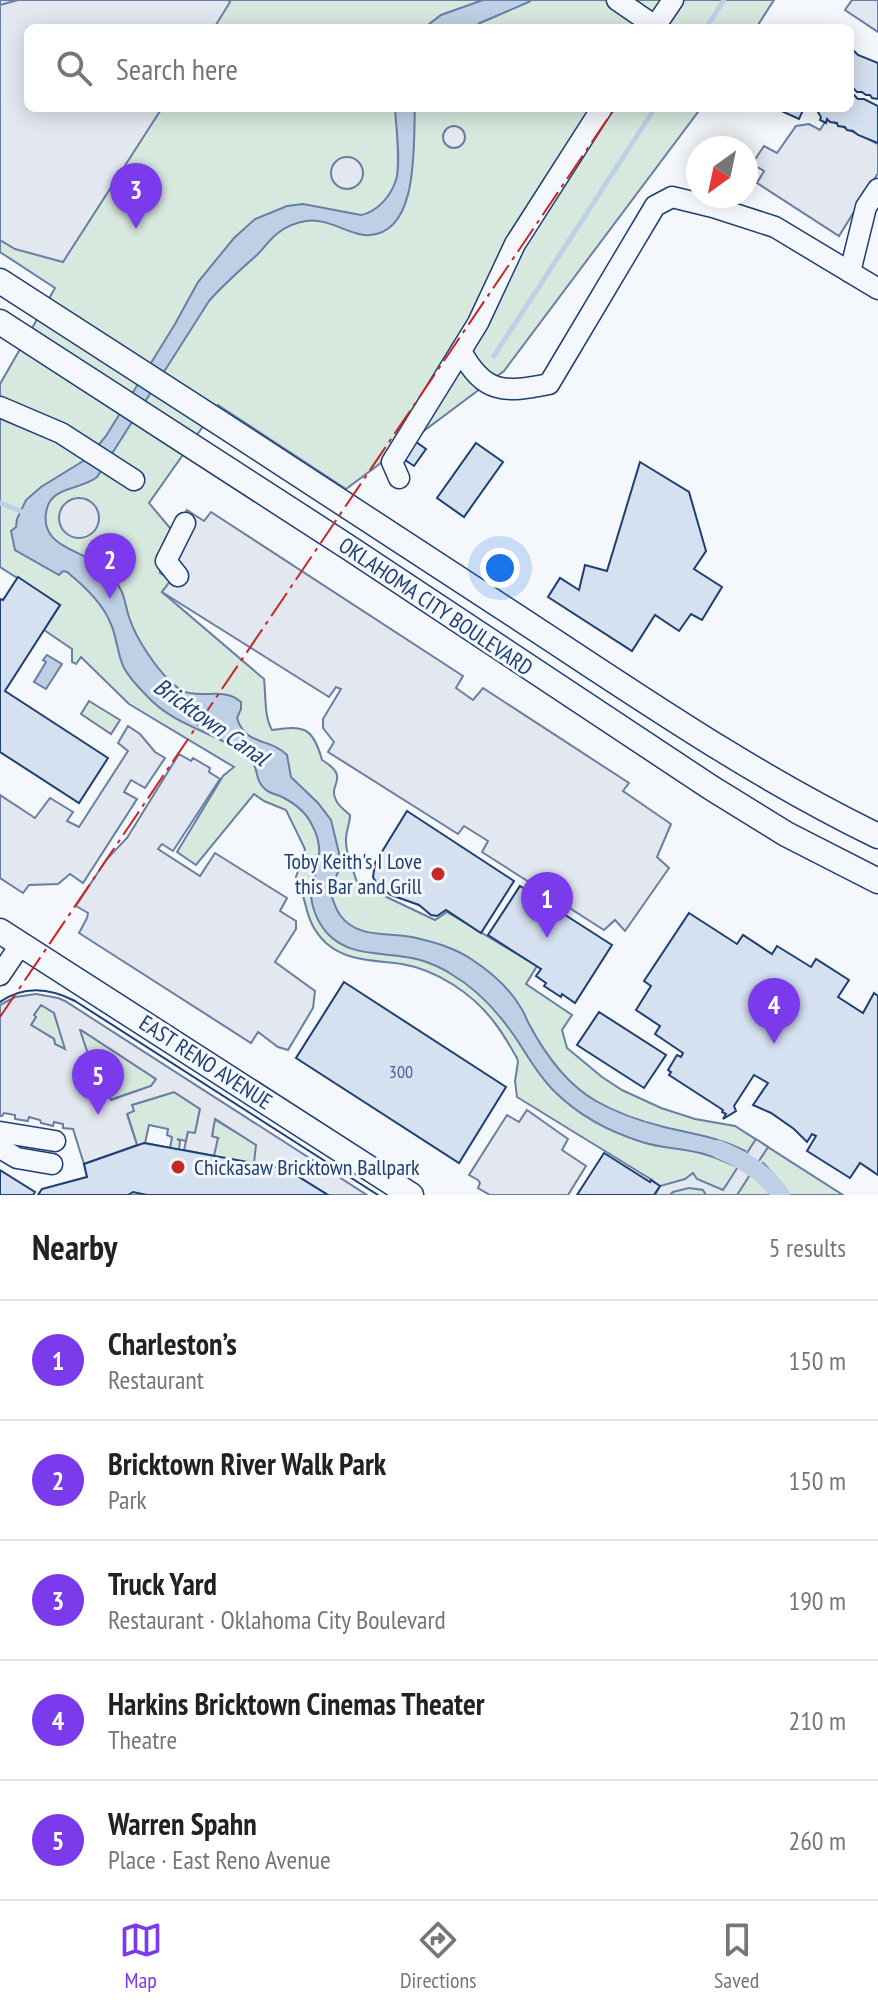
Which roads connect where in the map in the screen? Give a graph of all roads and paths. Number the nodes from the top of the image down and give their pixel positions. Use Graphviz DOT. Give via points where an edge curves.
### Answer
graph roads {
  1 [pos="617,0"];
  2 [pos="673,0"];
  3 [pos="651,24"];
  4 [pos="657,24"];
  5 [pos="599,112"];
  6 [pos="878,189"];
  7 [pos="850,272"];
  8 [pos="0,281"];
  9 [pos="878,289"];
  10 [pos="0,322"];
  11 [pos="461,351"];
  12 [pos="0,407"];
  13 [pos="399,478"];
  14 [pos="134,480"];
  15 [pos="185,523"];
  16 [pos="178,576"];
  17 [pos="878,836"];
  18 [pos="878,881"];
  19 [pos="0,931"];
  20 [pos="21,944"];
  21 [pos="0,975"];
  22 [pos="0,1132"];
  23 [pos="55,1141"];
  24 [pos="0,1148"];
  25 [pos="52,1164"];
  26 [pos="411,1195"];
  1 -- 3 [label="street"];
  2 -- 4 [label="street"];
  5 -- 11 [label="street" via="515,244"];
  6 -- 7 [label="street" via="866,207"];
  7 -- 9 [label="street"];
  7 -- 11 [label="street" via="775,227 672,197 655,206 549,384 519,390 491,386 471,369"];
  8 -- 17 [label="main road, OKLAHOMA CITY BOULEVARD" via="673,718 781,785"];
  10 -- 18 [label="main road, OKLAHOMA CITY BOULEVARD" via="710,787"];
  11 -- 13 [label="street" via="392,462"];
  12 -- 14 [label="street" via="61,433"];
  15 -- 16 [label="street" via="166,561"];
  19 -- 20 [label="main road, EAST RENO AVENUE"];
  20 -- 21 [label="street"];
  20 -- 26 [label="main road, EAST RENO AVENUE"];
  22 -- 23 [label="street"];
  24 -- 25 [label="street" via="17,1158"];
}
